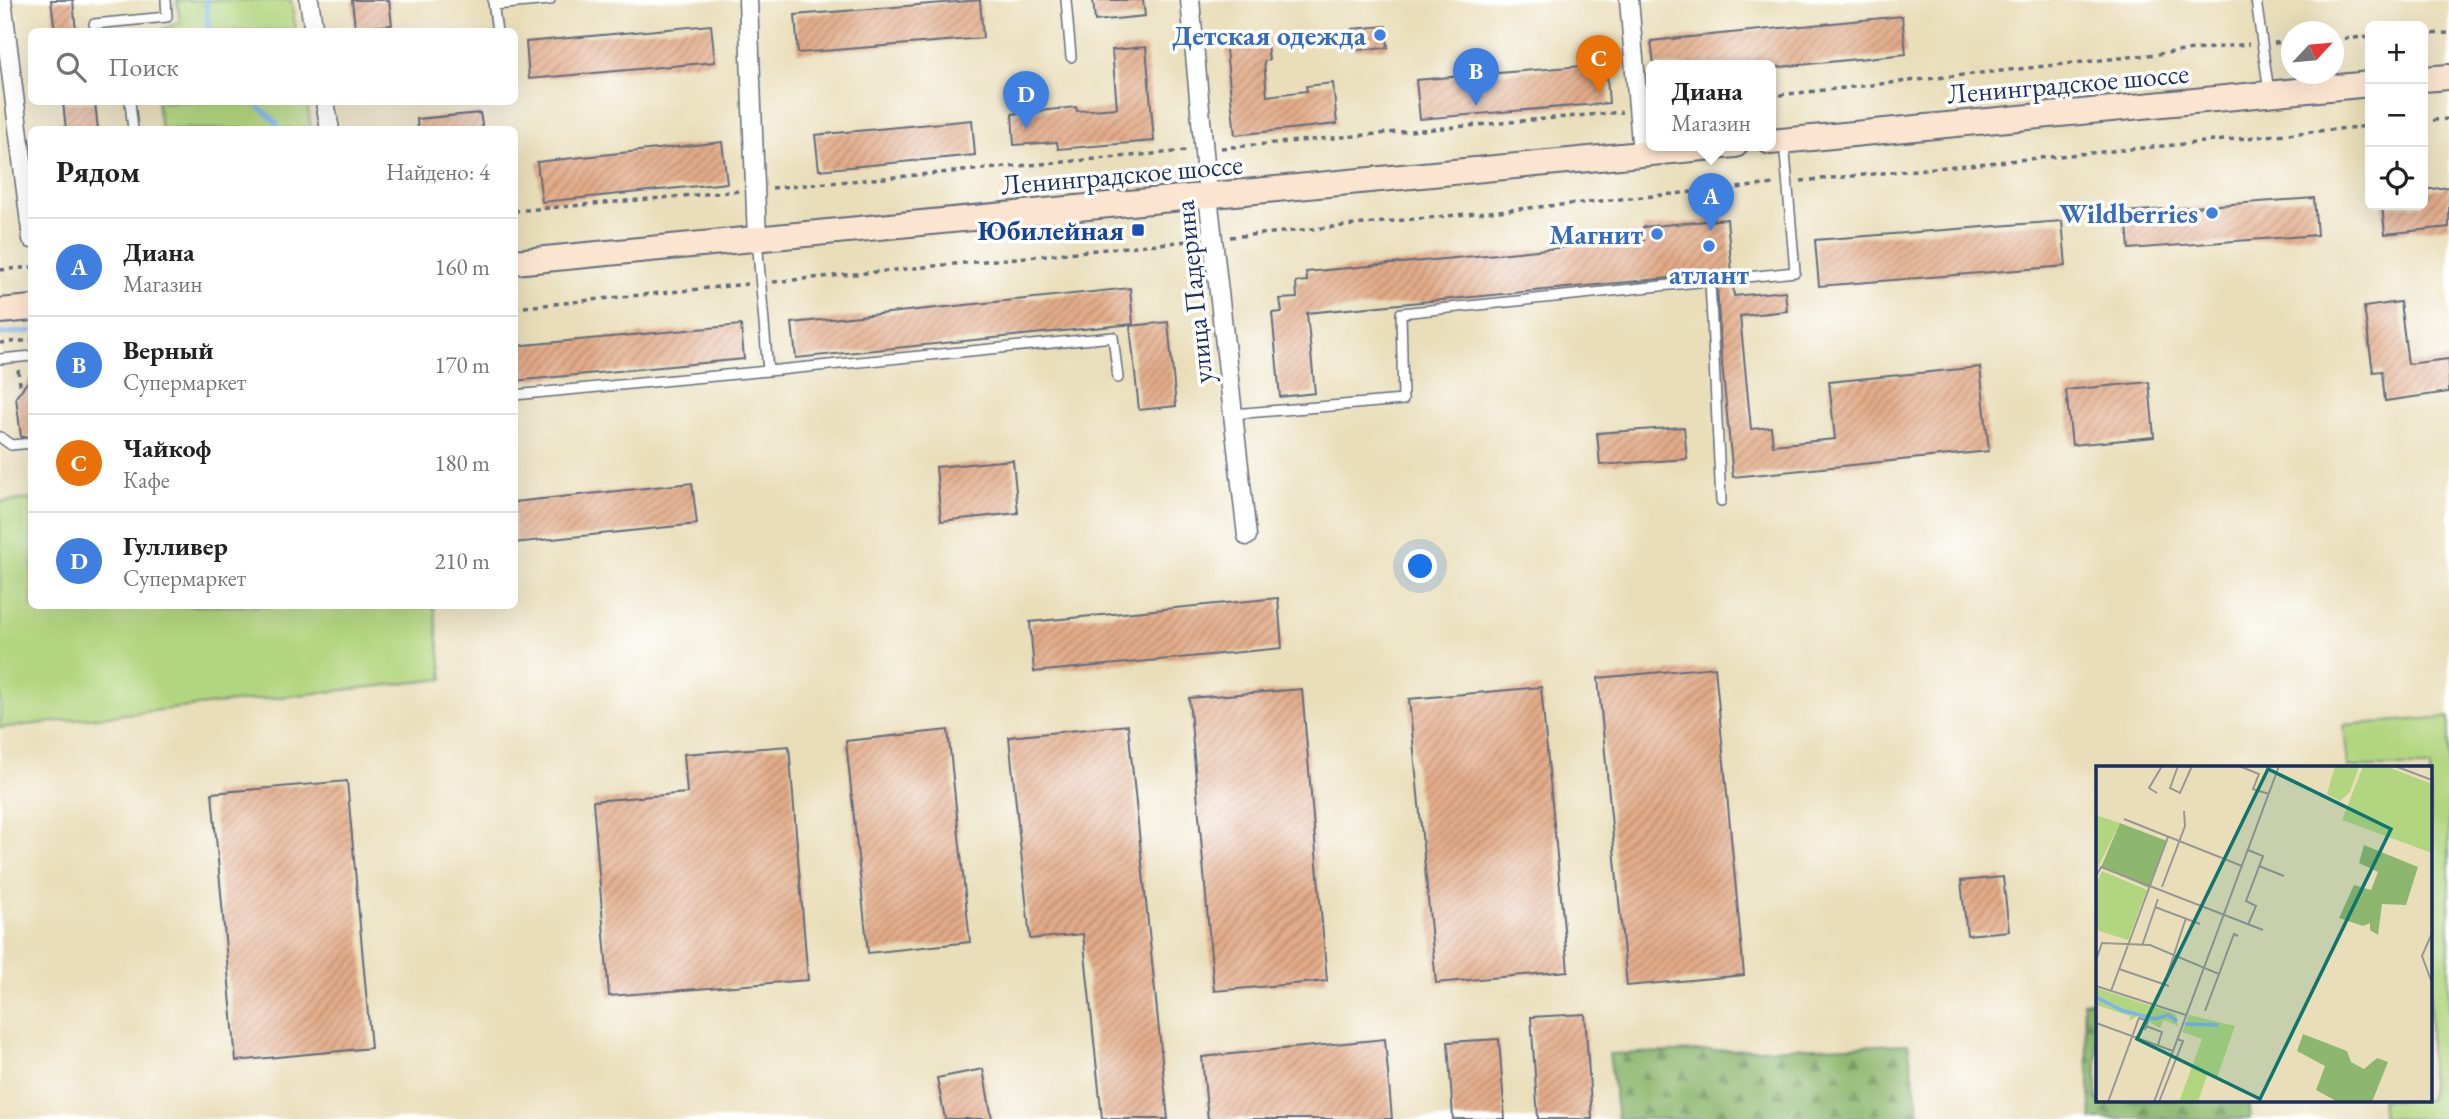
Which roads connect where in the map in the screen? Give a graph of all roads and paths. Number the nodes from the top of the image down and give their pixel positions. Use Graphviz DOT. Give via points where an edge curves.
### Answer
graph roads {
  1 [pos="2,0"];
  2 [pos="166,0"];
  3 [pos="309,0"];
  4 [pos="550,0"];
  5 [pos="748,0"];
  6 [pos="1066,0"];
  7 [pos="1190,0"];
  8 [pos="1629,0"];
  9 [pos="2256,0"];
  10 [pos="494,2"];
  11 [pos="94,24"];
  12 [pos="123,27"];
  13 [pos="313,28"];
  14 [pos="497,28"];
  15 [pos="2449,33"];
  16 [pos="2428,34"];
  17 [pos="2365,37"];
  18 [pos="2344,38"];
  19 [pos="2281,42"];
  20 [pos="2260,43"];
  21 [pos="1071,57"];
  22 [pos="2449,77"];
  23 [pos="2428,79"];
  24 [pos="2365,84"];
  25 [pos="2269,94"];
  26 [pos="1776,95"];
  27 [pos="130,105"];
  28 [pos="326,105"];
  29 [pos="1637,111"];
  30 [pos="2449,119"];
  31 [pos="2428,121"];
  32 [pos="133,126"];
  33 [pos="329,126"];
  34 [pos="2365,126"];
  35 [pos="1777,141"];
  36 [pos="1204,149"];
  37 [pos="1673,151"];
  38 [pos="1642,154"];
  39 [pos="28,177"];
  40 [pos="1786,183"];
  41 [pos="755,189"];
  42 [pos="1208,196"];
  43 [pos="518,211"];
  44 [pos="757,239"];
  45 [pos="1213,239"];
  46 [pos="518,262"];
  47 [pos="28,267"];
  48 [pos="0,270"];
  49 [pos="1710,281"];
  50 [pos="761,283"];
  51 [pos="28,308"];
  52 [pos="518,308"];
  53 [pos="0,311"];
  54 [pos="28,340"];
  55 [pos="0,343"];
  56 [pos="28,356"];
  57 [pos="15,357"];
  58 [pos="0,359"];
  59 [pos="768,371"];
  60 [pos="1118,378"];
  61 [pos="21,390"];
  62 [pos="518,395"];
  63 [pos="1233,414"];
  64 [pos="0,436"];
  65 [pos="28,443"];
  66 [pos="1721,501"];
  67 [pos="1247,536"];
  1 -- 39 [label="street"];
  2 -- 12 [label="lane" via="167,17"];
  3 -- 13 [label="street"];
  4 -- 10 [label="lane"];
  5 -- 41 [label="street"];
  6 -- 21 [label="lane"];
  7 -- 36 [label="street, улица Падерина"];
  8 -- 29 [label="street"];
  9 -- 20 [label="lane"];
  10 -- 14 [label="lane"];
  11 -- 12 [label="lane"];
  15 -- 16 [label="path"];
  17 -- 18 [label="path"];
  19 -- 20 [label="path"];
  20 -- 25 [label="lane"];
  20 -- 26 [label="path"];
  22 -- 23 [label="main road"];
  24 -- 25 [label="main road, Ленинградское шоссе"];
  25 -- 35 [label="main road, Ленинградское шоссе"];
  27 -- 32 [label="lane"];
  28 -- 33 [label="street"];
  29 -- 36 [label="path"];
  29 -- 38 [label="street"];
  30 -- 31 [label="path"];
  34 -- 40 [label="path"];
  35 -- 40 [label="lane"];
  36 -- 41 [label="path"];
  36 -- 42 [label="street, улица Падерина"];
  37 -- 38 [label="main road, Ленинградское шоссе"];
  38 -- 42 [label="main road, Ленинградское шоссе"];
  40 -- 45 [label="path"];
  40 -- 49 [label="lane" via="1795,272"];
  41 -- 43 [label="path"];
  41 -- 44 [label="street"];
  42 -- 44 [label="main road, Ленинградское шоссе"];
  42 -- 45 [label="street, улица Падерина"];
  44 -- 46 [label="main road, Ленинградское шоссе"];
  44 -- 50 [label="lane"];
  45 -- 50 [label="path"];
  45 -- 63 [label="street, улица Падерина"];
  47 -- 48 [label="path"];
  49 -- 63 [label="lane" via="1401,313 1403,400"];
  49 -- 66 [label="lane"];
  50 -- 52 [label="path"];
  50 -- 59 [label="lane"];
  51 -- 53 [label="main road"];
  54 -- 55 [label="path"];
  56 -- 57 [label="lane"];
  57 -- 58 [label="lane"];
  57 -- 61 [label="path"];
  59 -- 60 [label="lane" via="1113,337"];
  59 -- 62 [label="lane"];
  63 -- 67 [label="street, улица Падерина"];
  64 -- 65 [label="lane" via="11,445"];
}
